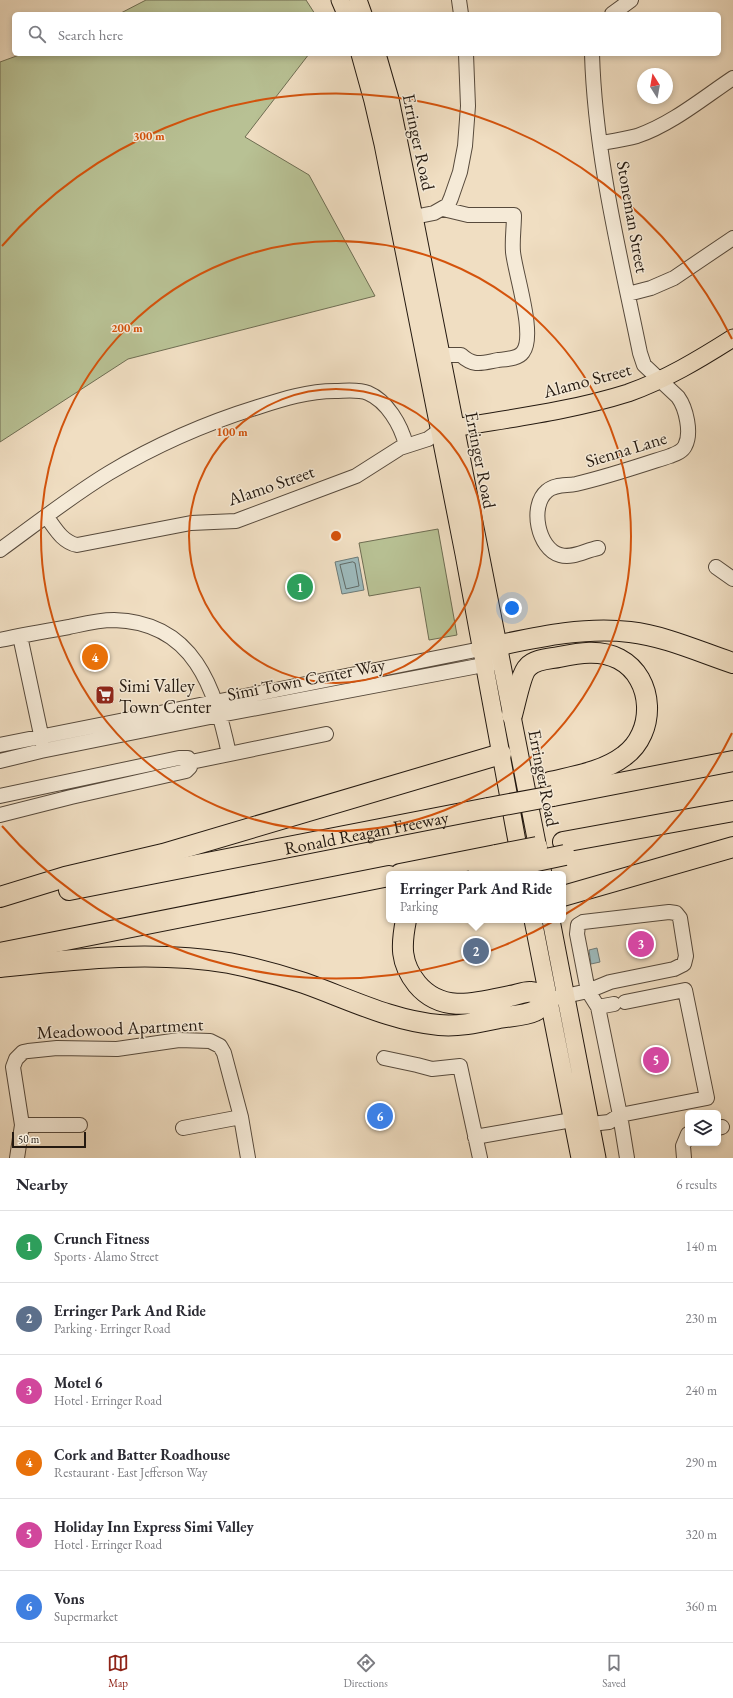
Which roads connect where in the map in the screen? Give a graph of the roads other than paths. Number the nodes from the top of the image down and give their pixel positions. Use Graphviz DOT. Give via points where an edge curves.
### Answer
graph roads {
  1 [pos="340,0"];
  2 [pos="358,0"];
  3 [pos="459,0"];
  4 [pos="631,0"];
  5 [pos="345,12"];
  6 [pos="362,12"];
  7 [pos="461,12"];
  8 [pos="615,12"];
  9 [pos="361,56"];
  10 [pos="378,56"];
  11 [pos="466,56"];
  12 [pos="592,56"];
  13 [pos="733,78"];
  14 [pos="601,143"];
  15 [pos="443,209"];
  16 [pos="406,219"];
  17 [pos="733,238"];
  18 [pos="628,294"];
  19 [pos="733,338"];
  20 [pos="440,355"];
  21 [pos="659,379"];
  22 [pos="447,429"];
  23 [pos="405,440"];
  24 [pos="46,516"];
  25 [pos="598,548"];
  26 [pos="0,550"];
  27 [pos="716,567"];
  28 [pos="733,579"];
  29 [pos="20,636"];
  30 [pos="0,640"];
  31 [pos="491,656"];
  32 [pos="733,663"];
  33 [pos="218,709"];
  34 [pos="512,716"];
  35 [pos="326,734"];
  36 [pos="41,736"];
  37 [pos="0,745"];
  38 [pos="45,750"];
  39 [pos="229,754"];
  40 [pos="500,754"];
  41 [pos="0,761"];
  42 [pos="733,761"];
  43 [pos="192,762"];
  44 [pos="552,789"];
  45 [pos="0,796"];
  46 [pos="733,811"];
  47 [pos="0,815"];
  48 [pos="733,847"];
  49 [pos="497,862"];
  50 [pos="424,871"];
  51 [pos="483,871"];
  52 [pos="523,871"];
  53 [pos="542,871"];
  54 [pos="386,877"];
  55 [pos="566,895"];
  56 [pos="0,897"];
  57 [pos="0,903"];
  58 [pos="406,923"];
  59 [pos="534,923"];
  60 [pos="552,923"];
  61 [pos="0,953"];
  62 [pos="0,967"];
  63 [pos="588,992"];
  64 [pos="557,997"];
  65 [pos="598,1007"];
  66 [pos="384,1058"];
  67 [pos="620,1115"];
  68 [pos="241,1118"];
  69 [pos="572,1120"];
  70 [pos="591,1124"];
  71 [pos="22,1125"];
  72 [pos="80,1125"];
  73 [pos="183,1128"];
  74 [pos="475,1137"];
  75 [pos="685,1141"];
  76 [pos="17,1158"];
  77 [pos="248,1158"];
  78 [pos="480,1158"];
  79 [pos="580,1158"];
  80 [pos="597,1158"];
  81 [pos="627,1158"];
  82 [pos="684,1158"];
  1 -- 5 [label="main road"];
  2 -- 6 [label="main road"];
  3 -- 7 [label="street"];
  4 -- 8 [label="street"];
  9 -- 16 [label="main road, Erringer Road"];
  10 -- 16 [label="main road, Erringer Road" via="390,99"];
  11 -- 15 [label="street" via="468,106 465,146 452,198"];
  12 -- 14 [label="street, Stoneman Street" via="593,86"];
  13 -- 14 [label="street" via="650,131"];
  14 -- 18 [label="street, Stoneman Street"];
  15 -- 16 [label="street"];
  15 -- 20 [label="street" via="468,215 514,215 513,251 525,310 526,340 524,350 518,357 476,364 468,362 461,355"];
  16 -- 20 [label="main road, Erringer Road"];
  16 -- 22 [label="main road, Erringer Road"];
  17 -- 18 [label="street" via="674,278"];
  18 -- 21 [label="street, Stoneman Street" via="644,365"];
  19 -- 21 [label="main road, Alamo Street" via="697,361"];
  20 -- 22 [label="main road, Erringer Road"];
  21 -- 22 [label="main road, Alamo Street" via="629,392 568,408"];
  21 -- 25 [label="street, Sienna Lane" via="681,401 688,432 685,447 670,456 575,484 554,487 546,491 539,500 537,512 541,535 544,544 551,551 568,557"];
  22 -- 23 [label="street, Alamo Street" via="428,439"];
  22 -- 31 [label="main road, Erringer Road"];
  23 -- 24 [label="street, Alamo Street" via="356,476 236,521 191,523 77,545 69,544 63,539"];
  23 -- 24 [label="street" via="394,417 380,400 358,391 316,391 243,411 173,439 109,473"];
  24 -- 26 [label="street"];
  27 -- 28 [label="street"];
  29 -- 30 [label="street"];
  29 -- 33 [label="street" via="114,620 149,627 167,635 192,656 201,668"];
  29 -- 36 [label="street"];
  31 -- 32 [label="highway" via="577,631 610,630 632,632 667,641"];
  31 -- 33 [label="street, Simi Town Center Way"];
  31 -- 34 [label="main road, Erringer Road"];
  31 -- 40 [label="main road, Erringer Road"];
  33 -- 36 [label="street, Simi Town Center Way"];
  33 -- 38 [label="street, Simi Town Center Way"];
  33 -- 39 [label="street"];
  34 -- 44 [label="highway" via="524,672 528,666 538,661 591,652 618,658 629,665 636,674 645,691 647,703 647,716 640,738 625,756"];
  34 -- 53 [label="main road, Erringer Road"];
  35 -- 39 [label="street"];
  36 -- 37 [label="street, Simi Town Center Way"];
  36 -- 38 [label="street"];
  38 -- 41 [label="street, Simi Town Center Way"];
  39 -- 43 [label="street"];
  40 -- 52 [label="main road, Erringer Road"];
  40 -- 56 [label="highway" via="163,854 65,877"];
  42 -- 44 [label="highway"];
  43 -- 45 [label="street" via="188,758 179,758"];
  43 -- 47 [label="street" via="186,771"];
  44 -- 57 [label="highway, Ronald Reagan Freeway" via="391,827"];
  46 -- 49 [label="highway, bridge"];
  48 -- 55 [label="highway"];
  49 -- 50 [label="highway"];
  49 -- 51 [label="highway"];
  54 -- 61 [label="highway"];
  58 -- 64 [label="highway" via="402,950 405,964 419,987 438,1000 467,1005 532,992"];
  59 -- 64 [label="main road"];
  60 -- 64 [label="main road"];
  62 -- 64 [label="highway" via="146,956 229,963 304,983 388,1015 441,1025 475,1022 535,1011"];
  63 -- 63 [label="street" via="610,982 674,969 684,964 686,956 678,915 669,912 583,922 578,925 577,934"];
  63 -- 64 [label="street"];
  63 -- 65 [label="street"];
  64 -- 69 [label="main road"];
  64 -- 70 [label="main road"];
  65 -- 67 [label="street"];
  65 -- 67 [label="street" via="685,990 707,1098"];
  66 -- 74 [label="street" via="432,1069 460,1066"];
  67 -- 70 [label="street" via="609,1122"];
  67 -- 81 [label="street"];
  68 -- 71 [label="street, Meadowood Apartment" via="220,1046 210,1041 179,1040 117,1049 57,1048 23,1052 13,1067"];
  68 -- 73 [label="street"];
  68 -- 77 [label="street, Meadowood Apartment"];
  69 -- 70 [label="street"];
  69 -- 74 [label="street"];
  69 -- 79 [label="main road"];
  70 -- 80 [label="main road"];
  71 -- 72 [label="street"];
  71 -- 76 [label="street, Meadowood Apartment"];
  74 -- 78 [label="street"];
  75 -- 82 [label="street"];
}
